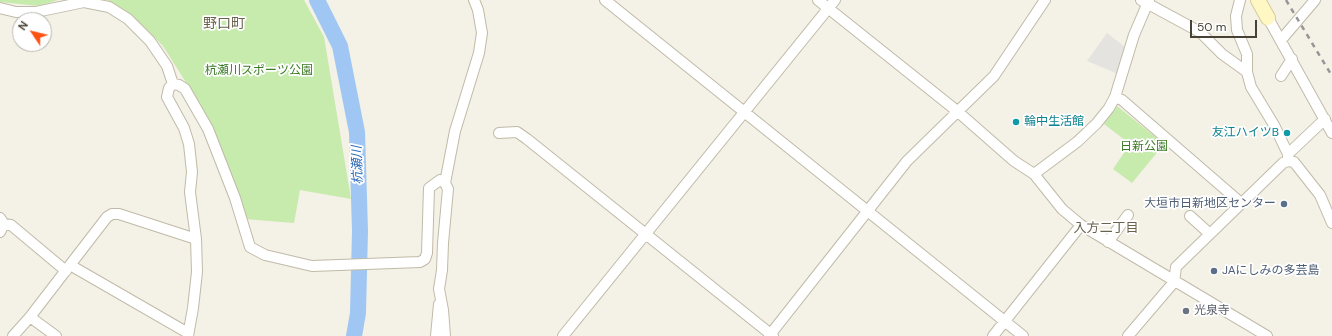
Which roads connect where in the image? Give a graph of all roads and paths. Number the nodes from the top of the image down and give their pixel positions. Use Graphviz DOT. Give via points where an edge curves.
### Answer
graph roads {
  1 [pos="474,0"];
  2 [pos="605,0"];
  3 [pos="818,0"];
  4 [pos="835,0"];
  5 [pos="1240,0"];
  6 [pos="1258,0"];
  7 [pos="1316,0"];
  8 [pos="1146,1"];
  9 [pos="1041,2"];
  10 [pos="0,8"];
  11 [pos="828,8"];
  12 [pos="1268,18"];
  13 [pos="1281,40"];
  14 [pos="1292,59"];
  15 [pos="1247,72"];
  16 [pos="1281,76"];
  17 [pos="174,84"];
  18 [pos="1115,97"];
  19 [pos="957,111"];
  20 [pos="744,112"];
  21 [pos="1325,119"];
  22 [pos="499,133"];
  23 [pos="1332,133"];
  24 [pos="1288,158"];
  25 [pos="1034,174"];
  26 [pos="446,183"];
  27 [pos="1241,203"];
  28 [pos="1329,209"];
  29 [pos="867,211"];
  30 [pos="1128,215"];
  31 [pos="1190,216"];
  32 [pos="1332,223"];
  33 [pos="1,225"];
  34 [pos="1082,225"];
  35 [pos="1210,234"];
  36 [pos="645,235"];
  37 [pos="196,239"];
  38 [pos="1108,242"];
  39 [pos="68,268"];
  40 [pos="1174,282"];
  41 [pos="440,299"];
  42 [pos="30,317"];
  43 [pos="1005,321"];
  44 [pos="188,334"];
  45 [pos="771,335"];
  46 [pos="1262,335"];
  47 [pos="13,336"];
  48 [pos="56,336"];
  49 [pos="436,336"];
  50 [pos="445,336"];
  51 [pos="563,336"];
  52 [pos="993,336"];
  53 [pos="1023,336"];
  54 [pos="1128,336"];
  1 -- 26 [label="street" via="482,33 479,53 455,131"];
  2 -- 20 [label="street"];
  3 -- 11 [label="street"];
  4 -- 11 [label="street"];
  5 -- 15 [label="street" via="1236,16 1237,30 1247,54"];
  6 -- 12 [label="street"];
  7 -- 13 [label="street"];
  8 -- 15 [label="street" via="1200,32 1222,54"];
  8 -- 18 [label="street"];
  9 -- 19 [label="street" via="994,76"];
  10 -- 17 [label="street" via="16,12 36,12 84,2 108,6 128,19 150,41 167,66"];
  11 -- 19 [label="street"];
  11 -- 20 [label="street"];
  12 -- 13 [label="street"];
  13 -- 14 [label="street"];
  14 -- 16 [label="street"];
  14 -- 21 [label="street"];
  15 -- 24 [label="street" via="1250,87 1274,125"];
  17 -- 26 [label="street" via="185,89 208,130 235,198 250,247 265,255 312,266 420,262 425,259 429,188 440,180"];
  17 -- 37 [label="street" via="169,88 167,97 184,128 189,144 192,172 190,192"];
  18 -- 25 [label="street" via="1097,123 1077,142"];
  18 -- 27 [label="street" via="1122,100"];
  19 -- 25 [label="street" via="1014,161"];
  19 -- 29 [label="street" via="907,161"];
  20 -- 29 [label="street"];
  20 -- 36 [label="street"];
  21 -- 23 [label="street"];
  21 -- 24 [label="street"];
  22 -- 36 [label="street" via="517,132"];
  24 -- 27 [label="street"];
  24 -- 28 [label="street" via="1294,162"];
  25 -- 34 [label="street" via="1062,209"];
  26 -- 41 [label="street" via="448,189 442,243"];
  27 -- 35 [label="street"];
  28 -- 32 [label="street"];
  29 -- 43 [label="street"];
  29 -- 45 [label="street"];
  30 -- 38 [label="street"];
  31 -- 35 [label="street"];
  33 -- 39 [label="street" via="11,225"];
  34 -- 38 [label="street"];
  34 -- 43 [label="street"];
  35 -- 40 [label="street" via="1176,267"];
  36 -- 45 [label="street"];
  36 -- 51 [label="street"];
  37 -- 39 [label="street" via="112,214 101,222"];
  37 -- 44 [label="street" via="197,272"];
  38 -- 40 [label="street"];
  39 -- 42 [label="street"];
  39 -- 44 [label="street"];
  40 -- 46 [label="street"];
  40 -- 54 [label="street"];
  41 -- 49 [label="street"];
  41 -- 50 [label="street"];
  42 -- 47 [label="street"];
  42 -- 48 [label="street"];
  43 -- 52 [label="street"];
  43 -- 53 [label="street"];
}
